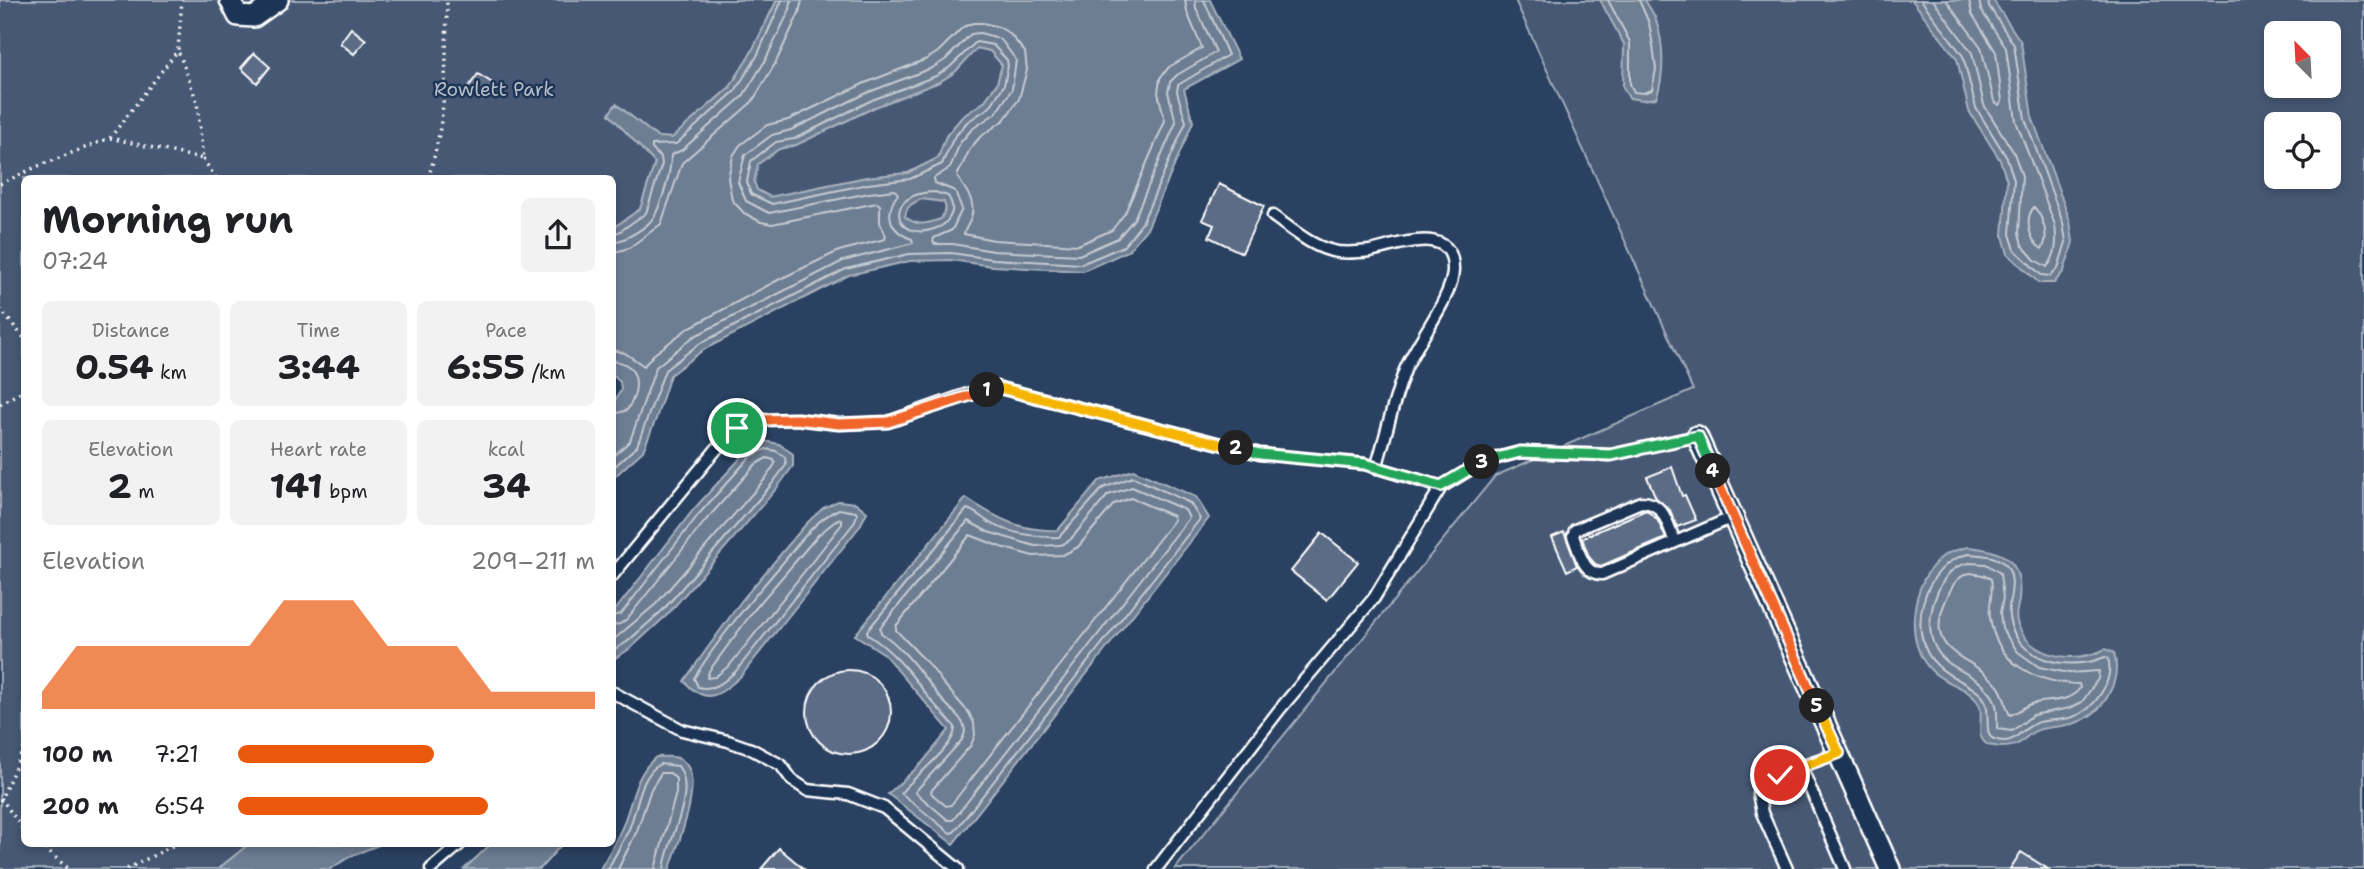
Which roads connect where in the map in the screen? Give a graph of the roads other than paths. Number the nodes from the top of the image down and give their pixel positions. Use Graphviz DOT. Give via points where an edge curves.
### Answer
graph roads {
  1 [pos="230,0"];
  2 [pos="278,0"];
  3 [pos="1273,216"];
  4 [pos="1698,436"];
  5 [pos="1376,468"];
  6 [pos="1441,486"];
  7 [pos="1733,517"];
  8 [pos="1675,542"];
  9 [pos="616,571"];
  10 [pos="616,694"];
  11 [pos="1839,753"];
  12 [pos="1801,767"];
  13 [pos="457,847"];
  14 [pos="431,869"];
  15 [pos="958,869"];
  16 [pos="1156,869"];
  17 [pos="1787,869"];
  18 [pos="1845,869"];
  19 [pos="1890,869"];
  1 -- 2 [label="street" via="238,16 254,17"];
  3 -- 5 [label="lane" via="1319,247 1337,252 1419,240 1438,243 1451,256 1454,276 1405,369"];
  4 -- 6 [label="lane" via="1611,455 1520,452 1482,462"];
  4 -- 7 [label="street"];
  5 -- 6 [label="lane"];
  5 -- 9 [label="lane" via="1260,454 996,387 888,422 761,420 737,428"];
  6 -- 16 [label="lane" via="1374,598 1280,709"];
  7 -- 8 [label="lane"];
  7 -- 11 [label="street"];
  8 -- 8 [label="lane" via="1596,575 1587,569 1573,536 1575,530 1641,502 1652,502 1661,509"];
  10 -- 15 [label="lane" via="682,730 751,749 781,765 807,790 848,794 884,808"];
  11 -- 12 [label="lane"];
  11 -- 19 [label="street"];
  12 -- 17 [label="lane" via="1762,786 1758,793"];
  12 -- 18 [label="lane"];
  13 -- 14 [label="lane"];
}
